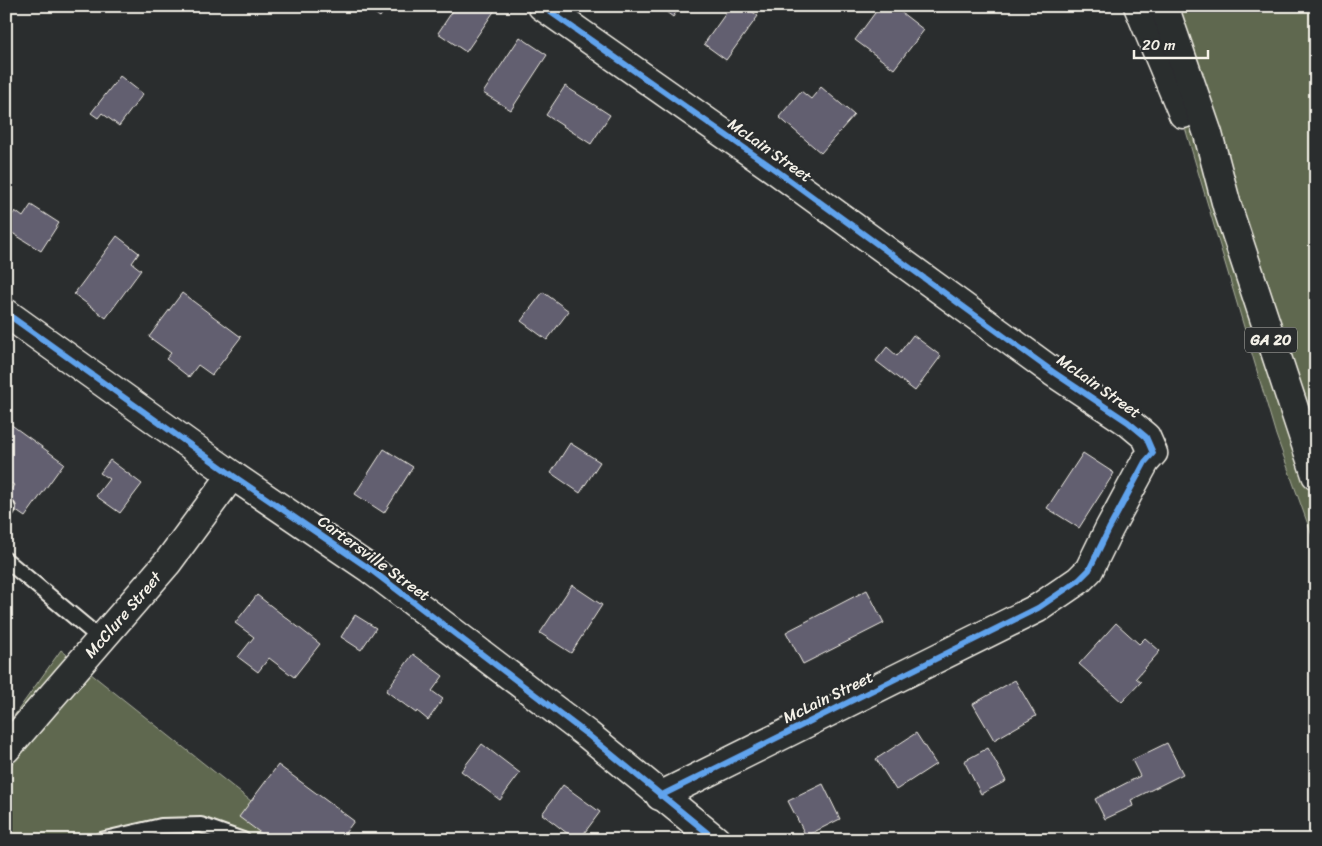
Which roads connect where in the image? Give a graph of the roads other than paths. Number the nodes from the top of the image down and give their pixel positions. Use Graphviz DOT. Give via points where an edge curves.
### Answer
graph roads {
  1 [pos="542,6"];
  2 [pos="1138,6"];
  3 [pos="1164,6"];
  4 [pos="1226,206"];
  5 [pos="6,313"];
  6 [pos="232,475"];
  7 [pos="1316,475"];
  8 [pos="6,560"];
  9 [pos="101,639"];
  10 [pos="6,749"];
  11 [pos="660,796"];
  12 [pos="101,840"];
  13 [pos="243,840"];
  14 [pos="716,840"];
  1 -- 11 [label="main road, McLain Street" via="777,171 1053,372 1128,422 1146,437 1153,453 1145,462 1089,570 1079,580 1038,608"];
  2 -- 4 [label="main road, GA 20" via="1188,127"];
  3 -- 4 [label="main road, GA 20" via="1208,134"];
  4 -- 7 [label="main road, GA 20"];
  5 -- 6 [label="main road, Cartersville Street"];
  6 -- 9 [label="main road, McClure Street" via="168,562"];
  6 -- 11 [label="main road, Cartersville Street" via="370,569 588,735"];
  8 -- 9 [label="lane"];
  9 -- 10 [label="main road, McClure Street"];
  11 -- 14 [label="main road, Cartersville Street"];
  12 -- 13 [label="lane" via="161,826 201,825"];
}
